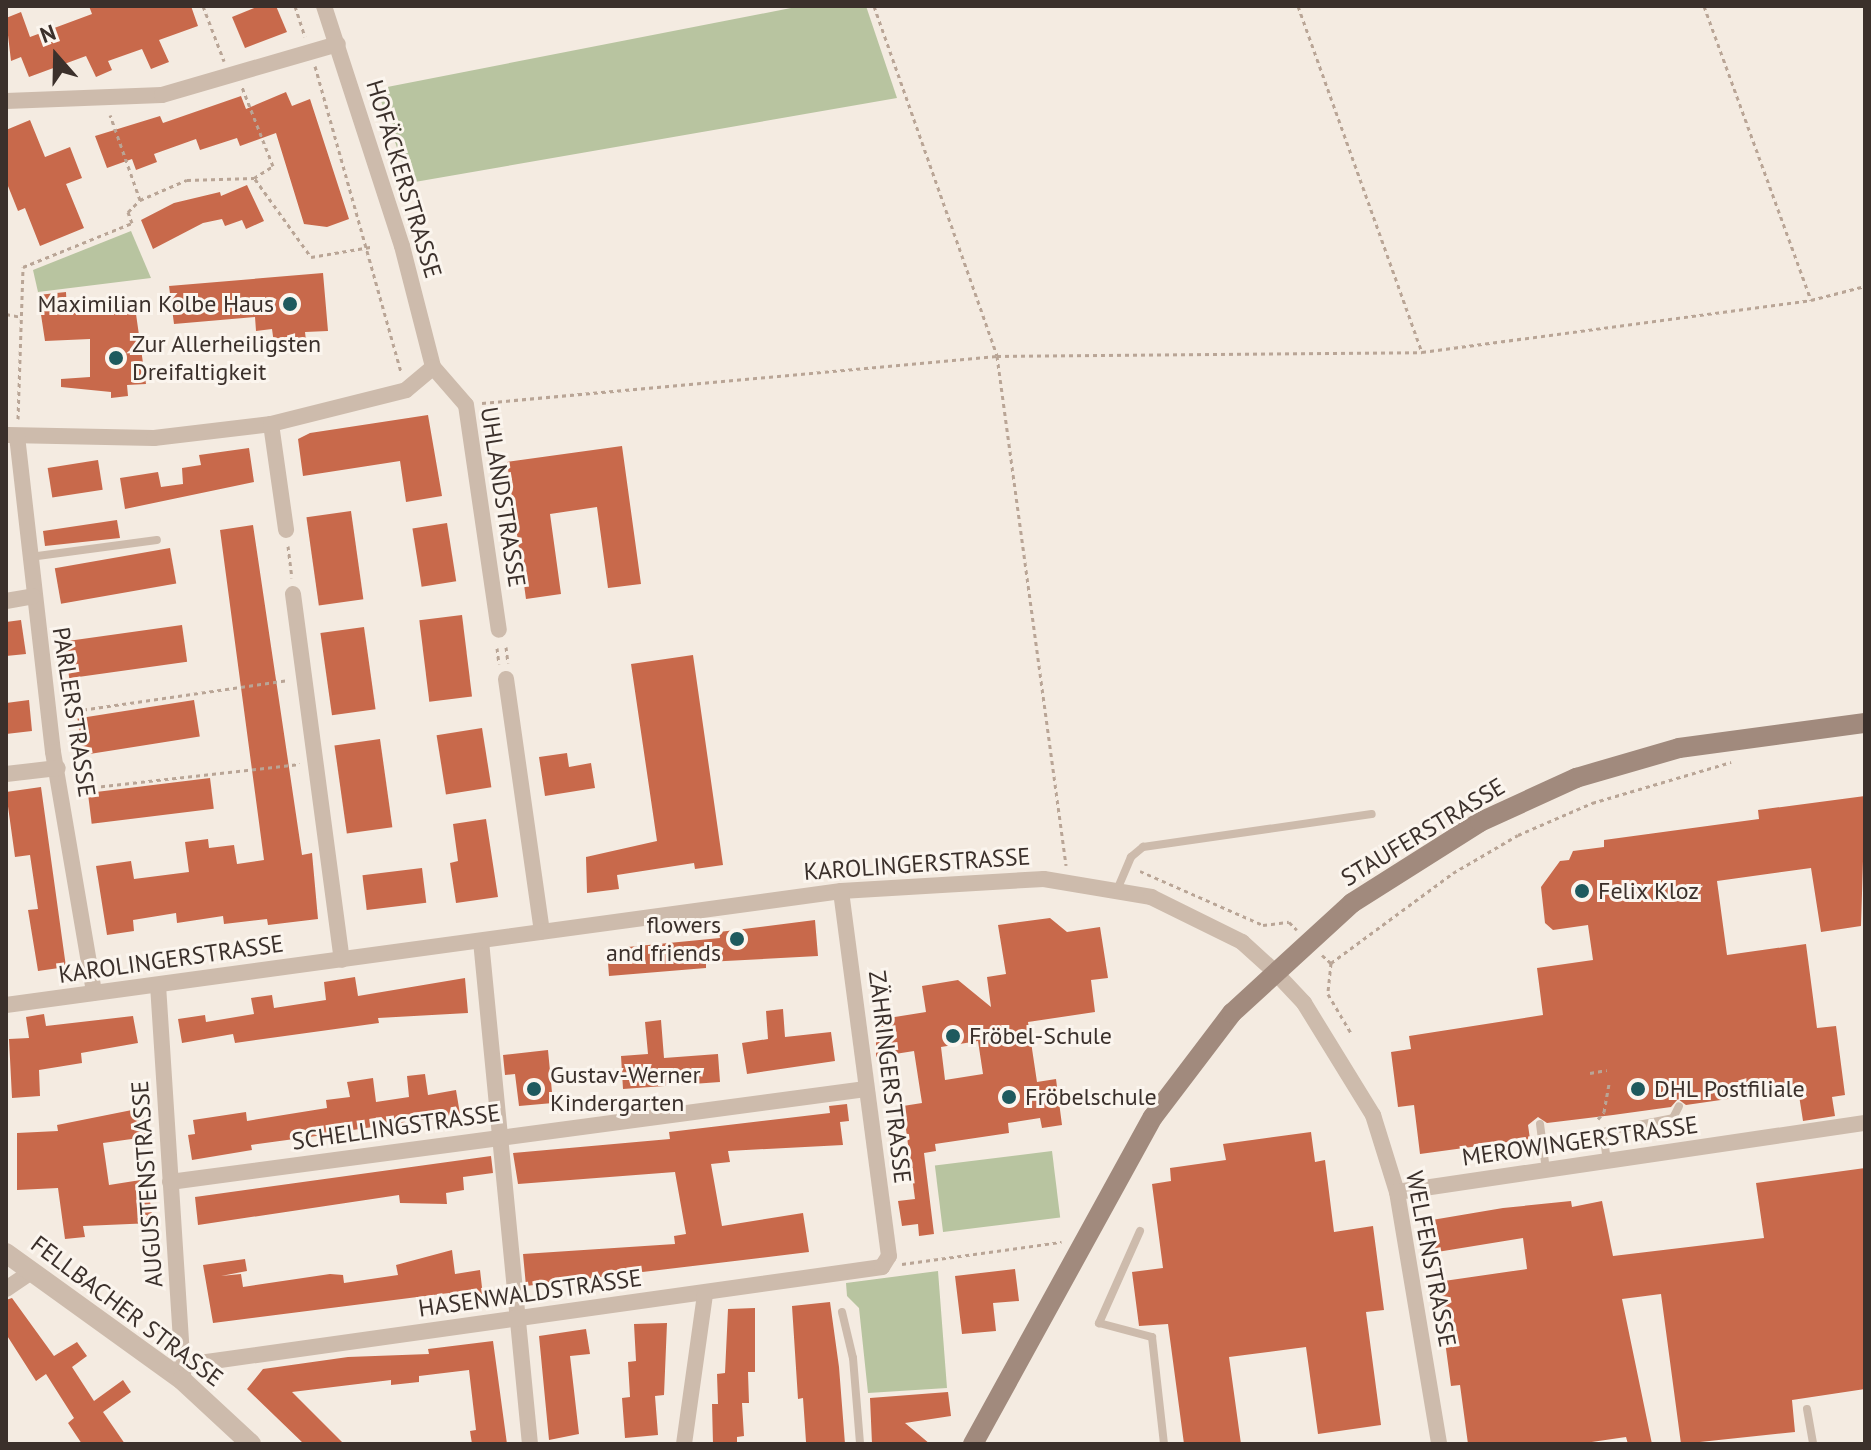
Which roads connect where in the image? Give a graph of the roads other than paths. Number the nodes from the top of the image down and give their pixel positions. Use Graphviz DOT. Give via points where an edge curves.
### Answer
graph roads {
  1 [pos="324,6"];
  2 [pos="338,44"];
  3 [pos="6,101"];
  4 [pos="433,367"];
  5 [pos="271,424"];
  6 [pos="12,435"];
  7 [pos="286,530"];
  8 [pos="157,540"];
  9 [pos="29,557"];
  10 [pos="293,594"];
  11 [pos="33,596"];
  12 [pos="6,601"];
  13 [pos="499,630"];
  14 [pos="506,679"];
  15 [pos="1865,723"];
  16 [pos="58,768"];
  17 [pos="6,774"];
  18 [pos="1372,814"];
  19 [pos="1117,890"];
  20 [pos="841,891"];
  21 [pos="542,931"];
  22 [pos="481,941"];
  23 [pos="342,960"];
  24 [pos="1274,971"];
  25 [pos="158,985"];
  26 [pos="94,993"];
  27 [pos="6,1005"];
  28 [pos="866,1089"];
  29 [pos="1679,1106"];
  30 [pos="1865,1123"];
  31 [pos="1540,1124"];
  32 [pos="497,1137"];
  33 [pos="1607,1161"];
  34 [pos="1546,1170"];
  35 [pos="170,1182"];
  36 [pos="1397,1192"];
  37 [pos="1140,1231"];
  38 [pos="6,1253"];
  39 [pos="882,1267"];
  40 [pos="33,1271"];
  41 [pos="6,1289"];
  42 [pos="705,1295"];
  43 [pos="842,1312"];
  44 [pos="514,1319"];
  45 [pos="183,1372"];
  46 [pos="1807,1409"];
  47 [pos="982,1425"];
  48 [pos="251,1444"];
  49 [pos="530,1444"];
  50 [pos="684,1444"];
  51 [pos="860,1444"];
  52 [pos="966,1444"];
  53 [pos="973,1444"];
  54 [pos="1164,1444"];
  55 [pos="1439,1444"];
  56 [pos="1813,1444"];
  1 -- 2 [label="street, HOFÄCKERSTRASSE"];
  2 -- 3 [label="street" via="162,95"];
  2 -- 4 [label="street, HOFÄCKERSTRASSE" via="402,246"];
  4 -- 5 [label="street" via="406,390"];
  4 -- 13 [label="street, UHLANDSTRASSE" via="466,405"];
  5 -- 6 [label="street" via="154,438"];
  5 -- 7 [label="street"];
  6 -- 9 [label="street, PARLERSTRASSE"];
  8 -- 9 [label="lane"];
  9 -- 11 [label="street, PARLERSTRASSE"];
  10 -- 23 [label="street"];
  11 -- 12 [label="street"];
  11 -- 16 [label="street, PARLERSTRASSE"];
  14 -- 21 [label="street"];
  15 -- 24 [label="main road, STAUFERSTRASSE" via="1679,748 1576,778 1480,822 1404,868"];
  16 -- 17 [label="street"];
  16 -- 26 [label="street, PARLERSTRASSE"];
  18 -- 19 [label="lane" via="1143,847 1125,867"];
  19 -- 20 [label="street, KAROLINGERSTRASSE" via="1065,881 967,880"];
  19 -- 24 [label="street, KAROLINGERSTRASSE" via="1197,916 1242,942"];
  20 -- 21 [label="street, KAROLINGERSTRASSE"];
  20 -- 28 [label="street, ZÄHRINGERSTRASSE"];
  21 -- 22 [label="street, KAROLINGERSTRASSE"];
  22 -- 23 [label="street, KAROLINGERSTRASSE"];
  22 -- 32 [label="street"];
  23 -- 25 [label="street, KAROLINGERSTRASSE"];
  24 -- 36 [label="street, WELFENSTRASSE" via="1304,1003 1373,1115"];
  24 -- 47 [label="main road, STAUFERSTRASSE" via="1232,1013 1153,1117"];
  25 -- 26 [label="street, KAROLINGERSTRASSE"];
  25 -- 35 [label="street, AUGUSTENSTRASSE"];
  26 -- 27 [label="street, KAROLINGERSTRASSE"];
  28 -- 32 [label="street, SCHELLINGSTRASSE"];
  28 -- 39 [label="street, ZÄHRINGERSTRASSE" via="889,1256"];
  29 -- 33 [label="lane" via="1673,1118 1603,1132"];
  30 -- 33 [label="street, MEROWINGERSTRASSE"];
  31 -- 34 [label="lane"];
  32 -- 35 [label="street, SCHELLINGSTRASSE"];
  32 -- 44 [label="street"];
  33 -- 34 [label="street, MEROWINGERSTRASSE"];
  34 -- 36 [label="street, MEROWINGERSTRASSE"];
  35 -- 45 [label="street, AUGUSTENSTRASSE"];
  36 -- 55 [label="street, WELFENSTRASSE"];
  37 -- 54 [label="lane" via="1099,1323 1152,1337"];
  38 -- 40 [label="street, FELLBACHER STRASSE"];
  39 -- 42 [label="street, HASENWALDSTRASSE"];
  40 -- 41 [label="street"];
  40 -- 45 [label="street, FELLBACHER STRASSE"];
  42 -- 44 [label="street, HASENWALDSTRASSE"];
  42 -- 50 [label="street"];
  43 -- 51 [label="lane" via="853,1358"];
  44 -- 45 [label="street, HASENWALDSTRASSE"];
  44 -- 49 [label="street"];
  45 -- 48 [label="street, FELLBACHER STRASSE"];
  46 -- 56 [label="lane"];
  47 -- 52 [label="main road, STAUFERSTRASSE"];
  47 -- 53 [label="main road, STAUFERSTRASSE"];
}
